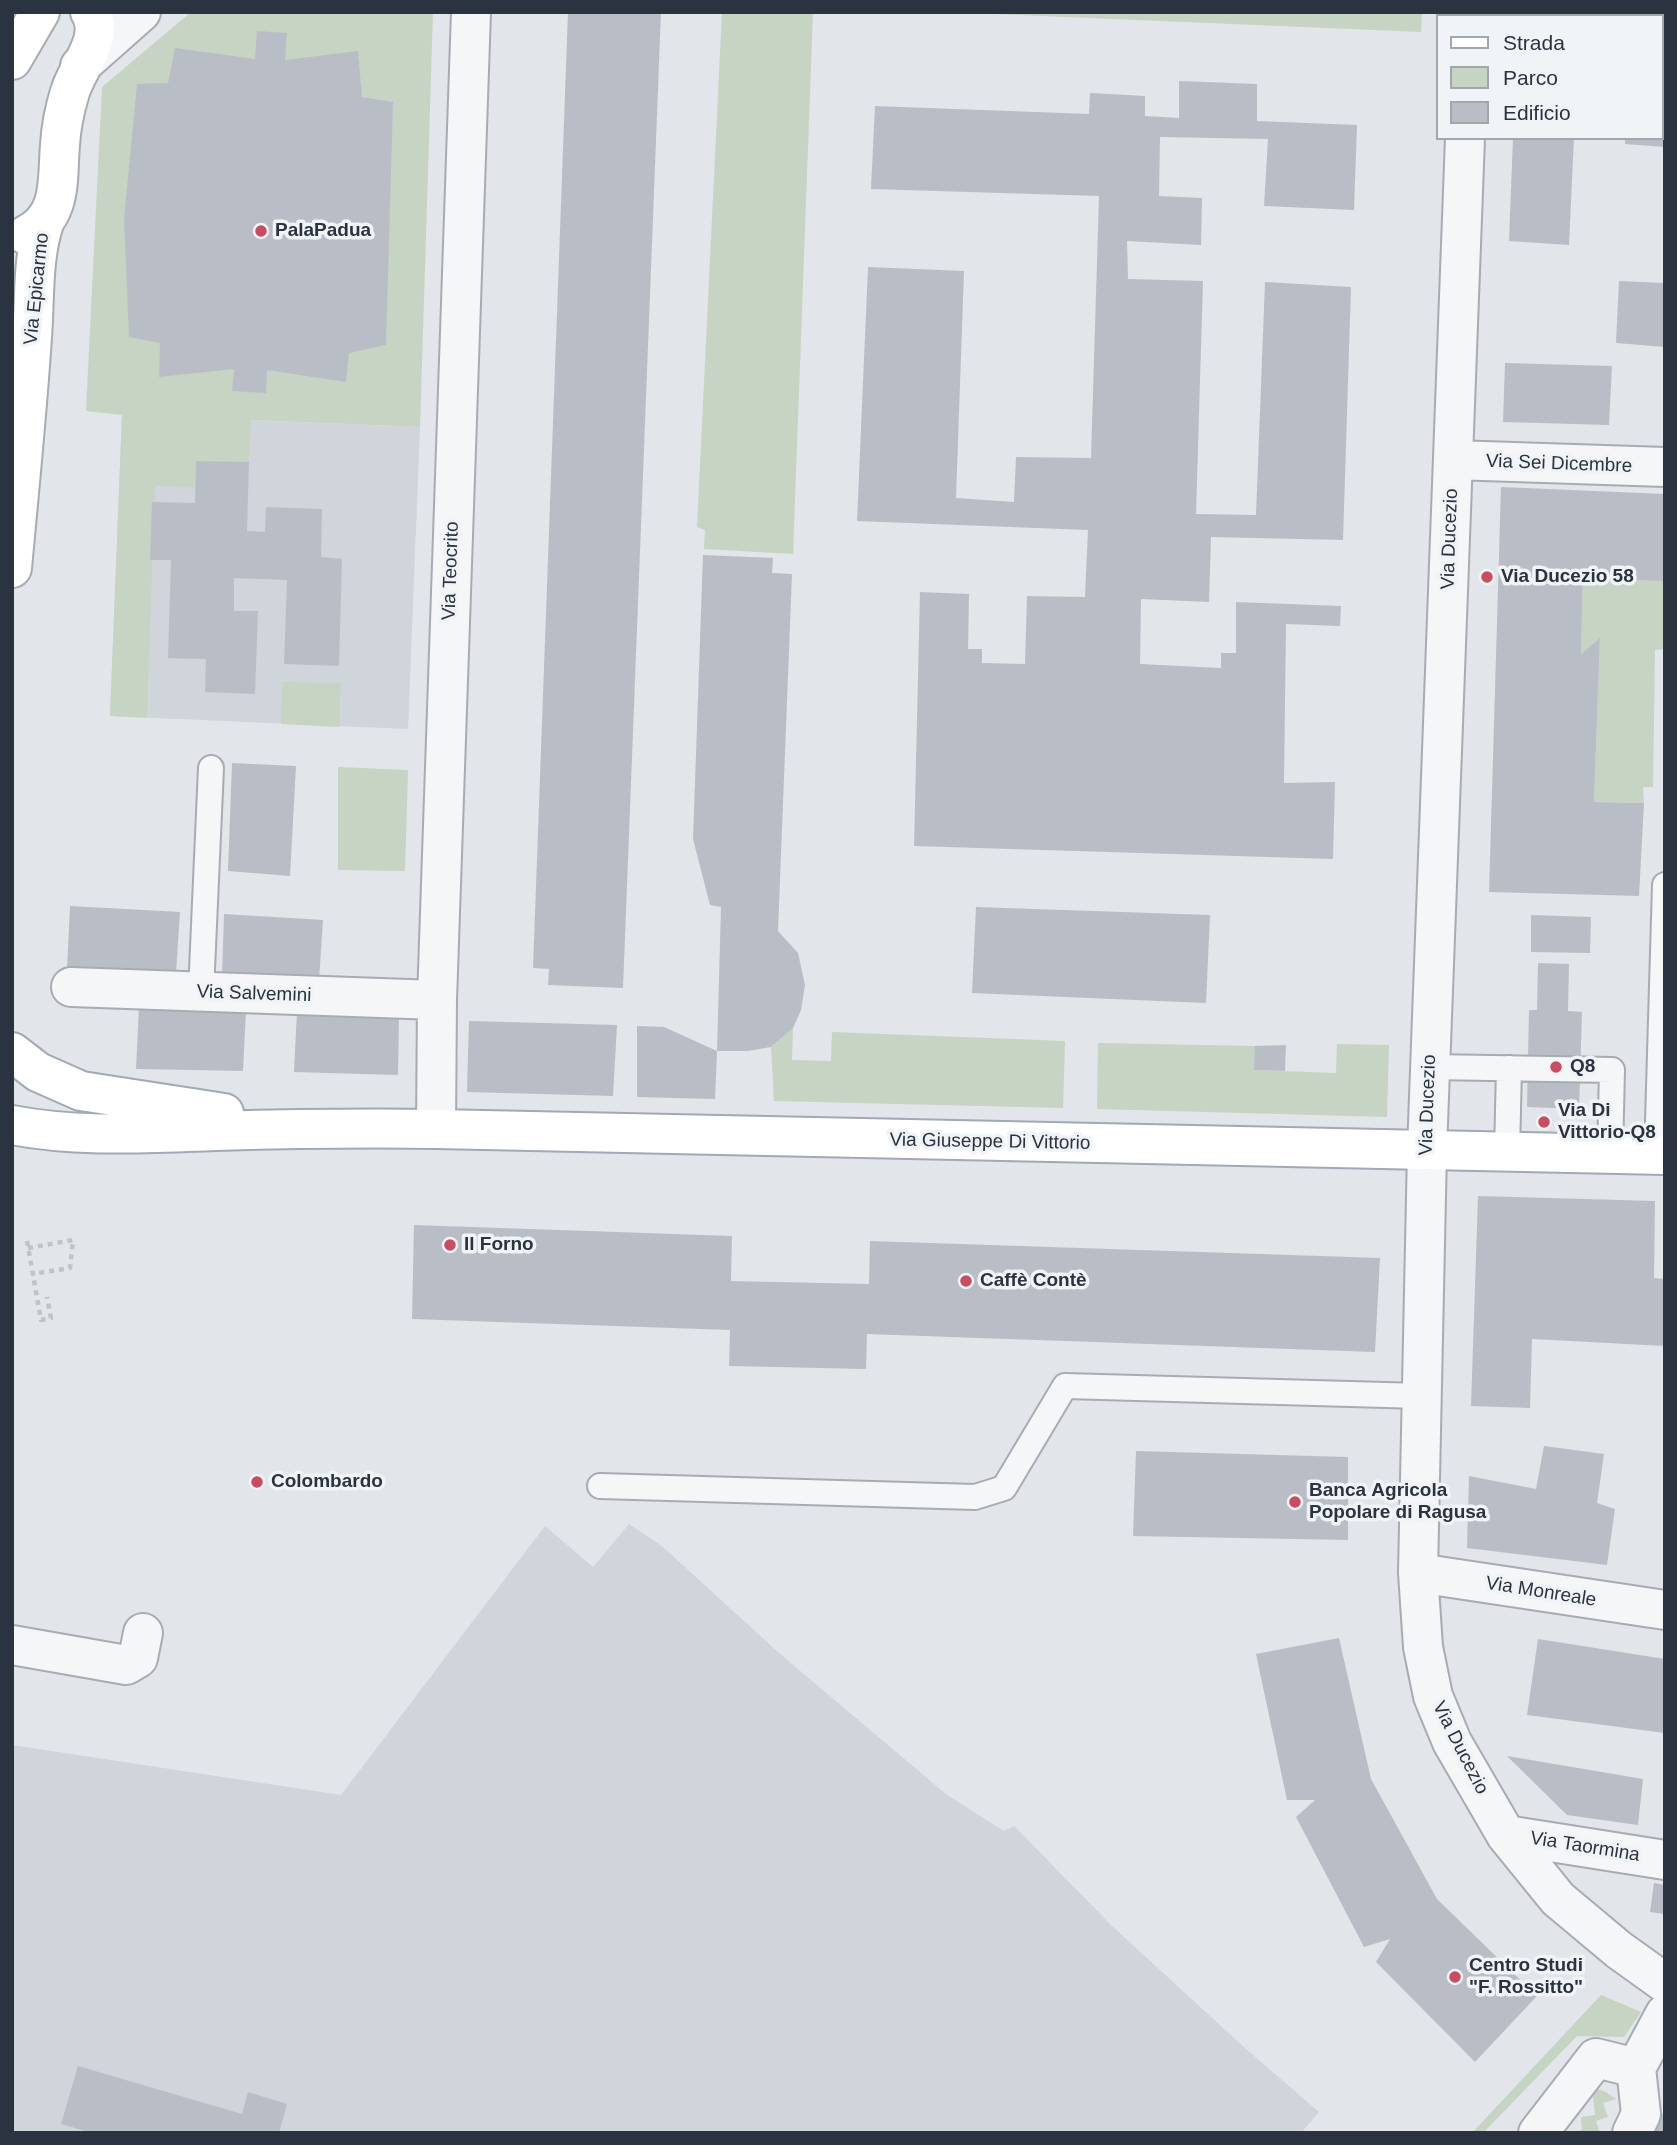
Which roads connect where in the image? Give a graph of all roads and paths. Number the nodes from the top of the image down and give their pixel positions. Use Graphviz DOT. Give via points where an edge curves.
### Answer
graph roads {
  1 [pos="40,12"];
  2 [pos="141,12"];
  3 [pos="471,12"];
  4 [pos="92,14"];
  5 [pos="20,40"];
  6 [pos="80,66"];
  7 [pos="1465,140"];
  8 [pos="45,220"];
  9 [pos="12,239"];
  10 [pos="1453,460"];
  11 [pos="1665,467"];
  12 [pos="12,568"];
  13 [pos="211,768"];
  14 [pos="1665,885"];
  15 [pos="71,987"];
  16 [pos="201,992"];
  17 [pos="436,1000"];
  18 [pos="12,1052"];
  19 [pos="1430,1067"];
  20 [pos="1509,1068"];
  21 [pos="12,1125"];
  22 [pos="316,1128"];
  23 [pos="436,1129"];
  24 [pos="1426,1150"];
  25 [pos="1507,1152"];
  26 [pos="1611,1154"];
  27 [pos="1661,1155"];
  28 [pos="33,1274"];
  29 [pos="47,1297"];
  30 [pos="1421,1396"];
  31 [pos="600,1486"];
  32 [pos="1418,1573"];
  33 [pos="1665,1610"];
  34 [pos="142,1633"];
  35 [pos="12,1645"];
  36 [pos="1506,1835"];
  37 [pos="1665,1860"];
  38 [pos="1665,1983"];
  39 [pos="1665,2014"];
  40 [pos="1636,2068"];
  41 [pos="1538,2133"];
  42 [pos="1632,2133"];
  1 -- 5 [label="main road"];
  2 -- 6 [label="street"];
  3 -- 17 [label="street, Via Teocrito"];
  4 -- 6 [label="main road, Via Epicarmo" via="92,42"];
  6 -- 8 [label="main road, Via Epicarmo" via="60,143 56,201"];
  7 -- 10 [label="street, Via Ducezio"];
  8 -- 9 [label="main road" via="30,233"];
  8 -- 12 [label="main road, Via Epicarmo" via="37,258"];
  10 -- 11 [label="street, Via Sei Dicembre"];
  10 -- 19 [label="street, Via Ducezio"];
  13 -- 16 [label="lane"];
  14 -- 27 [label="lane"];
  15 -- 16 [label="street, Via Salvemini"];
  16 -- 17 [label="street, Via Salvemini"];
  17 -- 23 [label="street, Via Teocrito"];
  18 -- 22 [label="main road" via="38,1072 82,1091"];
  19 -- 20 [label="lane"];
  19 -- 24 [label="street, Via Ducezio"];
  20 -- 25 [label="lane"];
  20 -- 26 [label="lane" via="1612,1070"];
  21 -- 22 [label="main road" via="46,1132 106,1134"];
  22 -- 23 [label="main road, Via Giuseppe Di Vittorio"];
  23 -- 24 [label="main road, Via Giuseppe Di Vittorio"];
  24 -- 25 [label="main road, Via Giuseppe Di Vittorio"];
  24 -- 30 [label="street, Via Ducezio"];
  25 -- 26 [label="main road, Via Giuseppe Di Vittorio"];
  26 -- 27 [label="main road, Via Giuseppe Di Vittorio"];
  28 -- 28 [label="path" via="28,1244 73,1240 70,1268"];
  28 -- 29 [label="path" via="41,1320 51,1318"];
  30 -- 31 [label="lane" via="1065,1386 1004,1488 975,1497"];
  30 -- 32 [label="street, Via Ducezio"];
  32 -- 33 [label="street, Via Monreale"];
  32 -- 36 [label="street, Via Ducezio" via="1423,1647 1433,1696 1452,1742"];
  34 -- 35 [label="street" via="138,1658 126,1665"];
  36 -- 37 [label="street, Via Taormina"];
  36 -- 38 [label="street, Via Ducezio" via="1558,1899"];
  39 -- 40 [label="street"];
  40 -- 41 [label="street" via="1596,2058"];
  40 -- 42 [label="street" via="1641,2114"];
}
